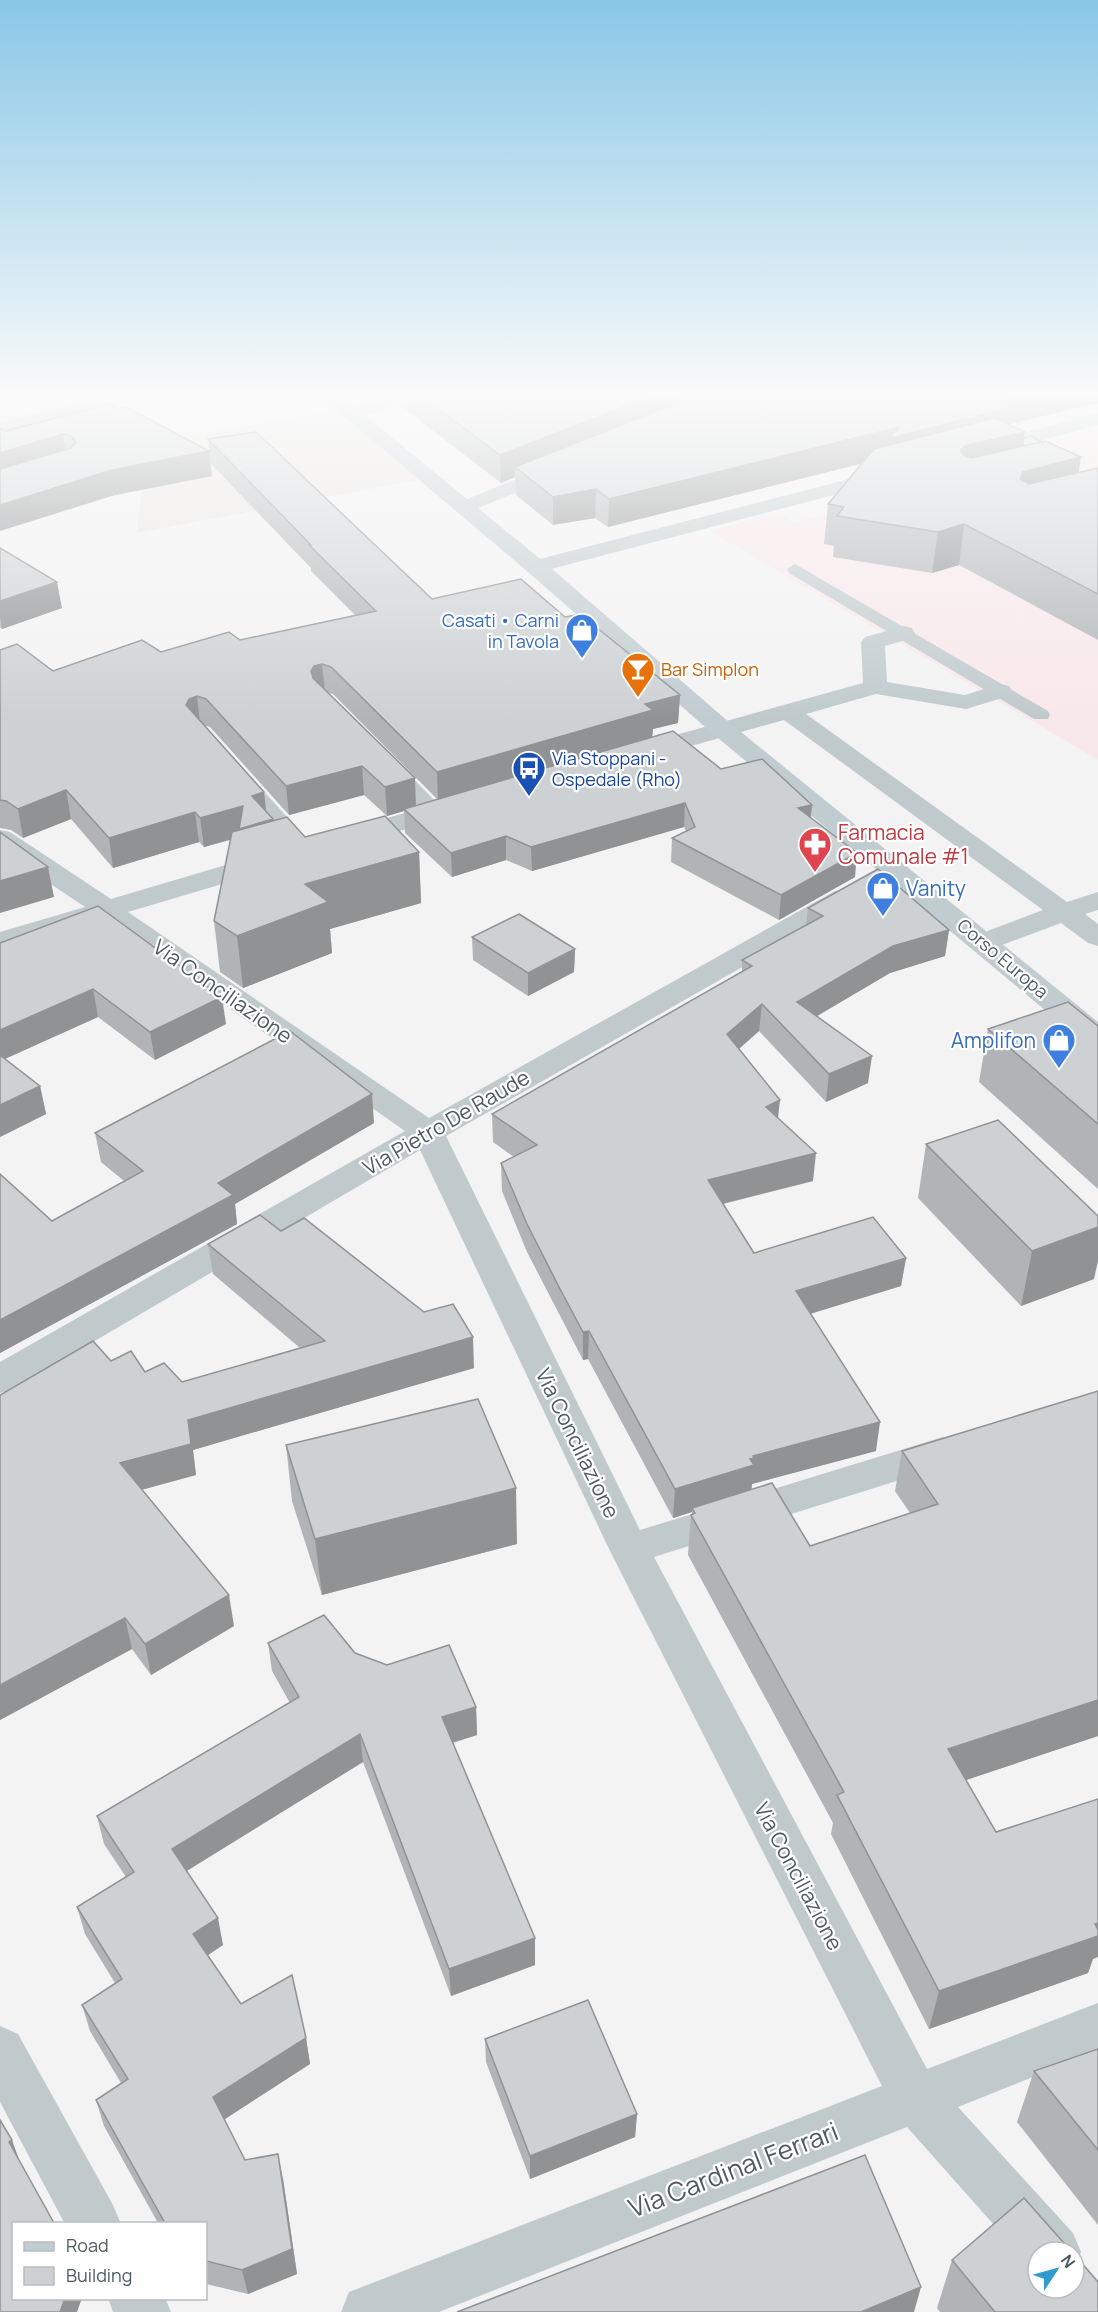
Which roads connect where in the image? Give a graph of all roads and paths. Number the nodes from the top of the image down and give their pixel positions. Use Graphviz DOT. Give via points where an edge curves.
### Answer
graph roads {
  1 [pos="459,503"];
  2 [pos="474,503"];
  3 [pos="780,503"];
  4 [pos="464,507"];
  5 [pos="536,567"];
  6 [pos="795,569"];
  7 [pos="903,633"];
  8 [pos="875,687"];
  9 [pos="1000,691"];
  10 [pos="787,711"];
  11 [pos="1041,715"];
  12 [pos="721,728"];
  13 [pos="380,756"];
  14 [pos="618,759"];
  15 [pos="231,766"];
  16 [pos="469,802"];
  17 [pos="435,812"];
  18 [pos="0,838"];
  19 [pos="306,850"];
  20 [pos="895,869"];
  21 [pos="1098,900"];
  22 [pos="108,908"];
  23 [pos="1065,912"];
  24 [pos="1098,937"];
  25 [pos="0,941"];
  26 [pos="984,942"];
  27 [pos="1098,1038"];
  28 [pos="428,1132"];
  29 [pos="0,1379"];
  30 [pos="972,1443"];
  31 [pos="629,1549"];
  32 [pos="1098,2026"];
  33 [pos="0,2052"];
  34 [pos="915,2098"];
  35 [pos="93,2222"];
  36 [pos="1044,2240"];
  37 [pos="369,2312"];
  1 -- 4 [label="main road, Corso Europa"];
  2 -- 4 [label="street"];
  3 -- 5 [label="street"];
  4 -- 5 [label="main road, Corso Europa"];
  5 -- 12 [label="main road, Corso Europa"];
  6 -- 7 [label="lane"];
  7 -- 8 [label="street" via="873,642"];
  7 -- 9 [label="lane"];
  8 -- 9 [label="street" via="966,702"];
  8 -- 10 [label="street"];
  9 -- 11 [label="lane"];
  10 -- 12 [label="street"];
  10 -- 23 [label="street"];
  12 -- 14 [label="street"];
  12 -- 20 [label="main road, Corso Europa"];
  13 -- 17 [label="lane"];
  15 -- 19 [label="lane"];
  16 -- 17 [label="street"];
  17 -- 19 [label="street"];
  18 -- 22 [label="street, Via Conciliazione"];
  19 -- 22 [label="street"];
  20 -- 26 [label="main road, Corso Europa"];
  20 -- 28 [label="street, Via Pietro De Raude"];
  21 -- 23 [label="street"];
  22 -- 25 [label="street"];
  22 -- 28 [label="street, Via Conciliazione" via="135,931"];
  23 -- 24 [label="street"];
  23 -- 26 [label="street"];
  26 -- 27 [label="main road, Corso Europa"];
  28 -- 29 [label="street, Via Pietro De Raude"];
  28 -- 31 [label="street, Via Conciliazione"];
  30 -- 31 [label="street"];
  31 -- 34 [label="street, Via Conciliazione"];
  32 -- 34 [label="street, Via Cardinal Ferrari"];
  33 -- 35 [label="street"];
  34 -- 36 [label="street, Via Conciliazione"];
  34 -- 37 [label="street, Via Cardinal Ferrari"];
}
